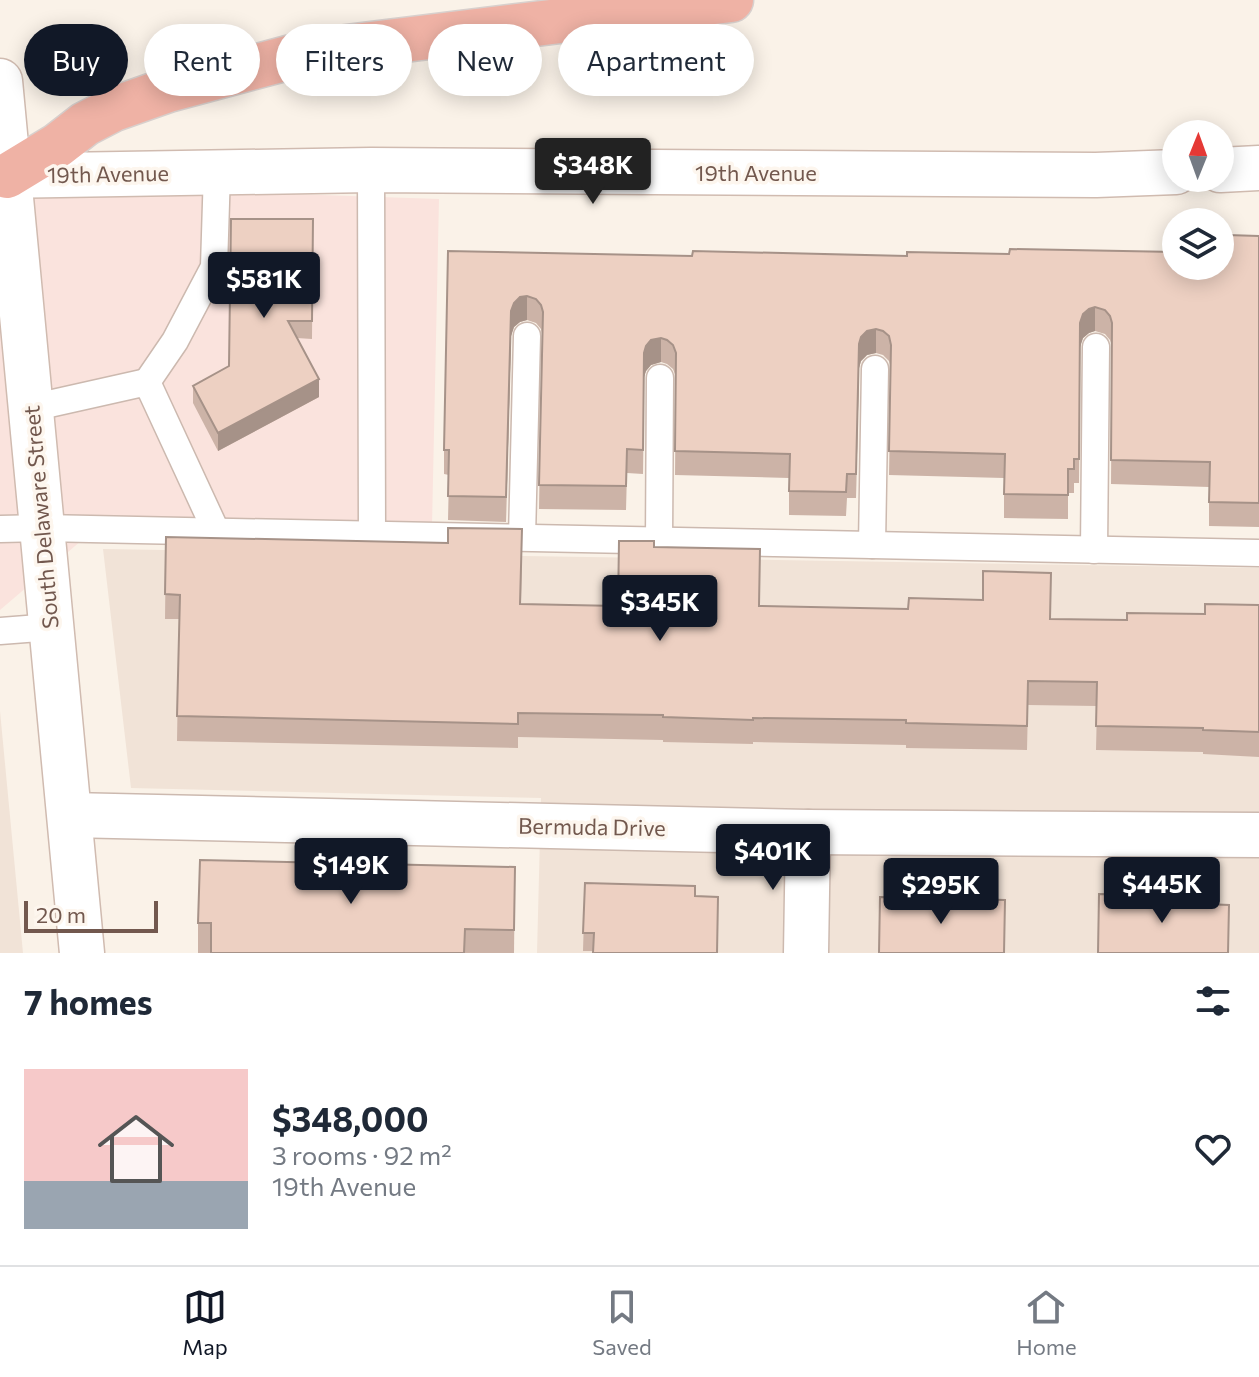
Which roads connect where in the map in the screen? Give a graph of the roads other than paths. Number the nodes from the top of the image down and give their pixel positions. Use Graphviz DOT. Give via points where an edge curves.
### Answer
graph roads {
  1 [pos="731,0"];
  2 [pos="0,81"];
  3 [pos="1259,168"];
  4 [pos="1234,169"];
  5 [pos="371,170"];
  6 [pos="217,171"];
  7 [pos="1162,172"];
  8 [pos="4,176"];
  9 [pos="527,336"];
  10 [pos="1096,347"];
  11 [pos="875,369"];
  12 [pos="660,378"];
  13 [pos="147,382"];
  14 [pos="31,408"];
  15 [pos="43,528"];
  16 [pos="0,529"];
  17 [pos="216,531"];
  18 [pos="372,534"];
  19 [pos="522,537"];
  20 [pos="659,541"];
  21 [pos="872,545"];
  22 [pos="1094,550"];
  23 [pos="1259,553"];
  24 [pos="52,627"];
  25 [pos="0,631"];
  26 [pos="70,815"];
  27 [pos="808,832"];
  28 [pos="1259,835"];
  29 [pos="82,953"];
  30 [pos="806,953"];
  1 -- 8 [label="highway" via="314,51 114,109"];
  2 -- 8 [label="main road, South Delaware Street"];
  3 -- 4 [label="main road"];
  5 -- 6 [label="main road, 19th Avenue"];
  5 -- 7 [label="main road, 19th Avenue"];
  5 -- 18 [label="lane"];
  6 -- 8 [label="main road, 19th Avenue"];
  6 -- 13 [label="lane" via="214,267"];
  8 -- 14 [label="main road, South Delaware Street"];
  9 -- 19 [label="lane"];
  10 -- 22 [label="lane"];
  11 -- 21 [label="lane"];
  12 -- 20 [label="lane"];
  13 -- 14 [label="lane"];
  13 -- 17 [label="lane"];
  14 -- 15 [label="main road, South Delaware Street"];
  15 -- 16 [label="lane"];
  15 -- 17 [label="lane"];
  15 -- 24 [label="main road, South Delaware Street"];
  17 -- 18 [label="lane"];
  18 -- 19 [label="lane"];
  19 -- 20 [label="lane"];
  20 -- 21 [label="lane"];
  21 -- 22 [label="lane"];
  22 -- 23 [label="lane"];
  24 -- 25 [label="lane"];
  24 -- 26 [label="main road, South Delaware Street"];
  26 -- 27 [label="main road, Bermuda Drive"];
  26 -- 29 [label="main road, South Delaware Street"];
  27 -- 28 [label="main road, Bermuda Drive"];
  27 -- 30 [label="main road"];
}
